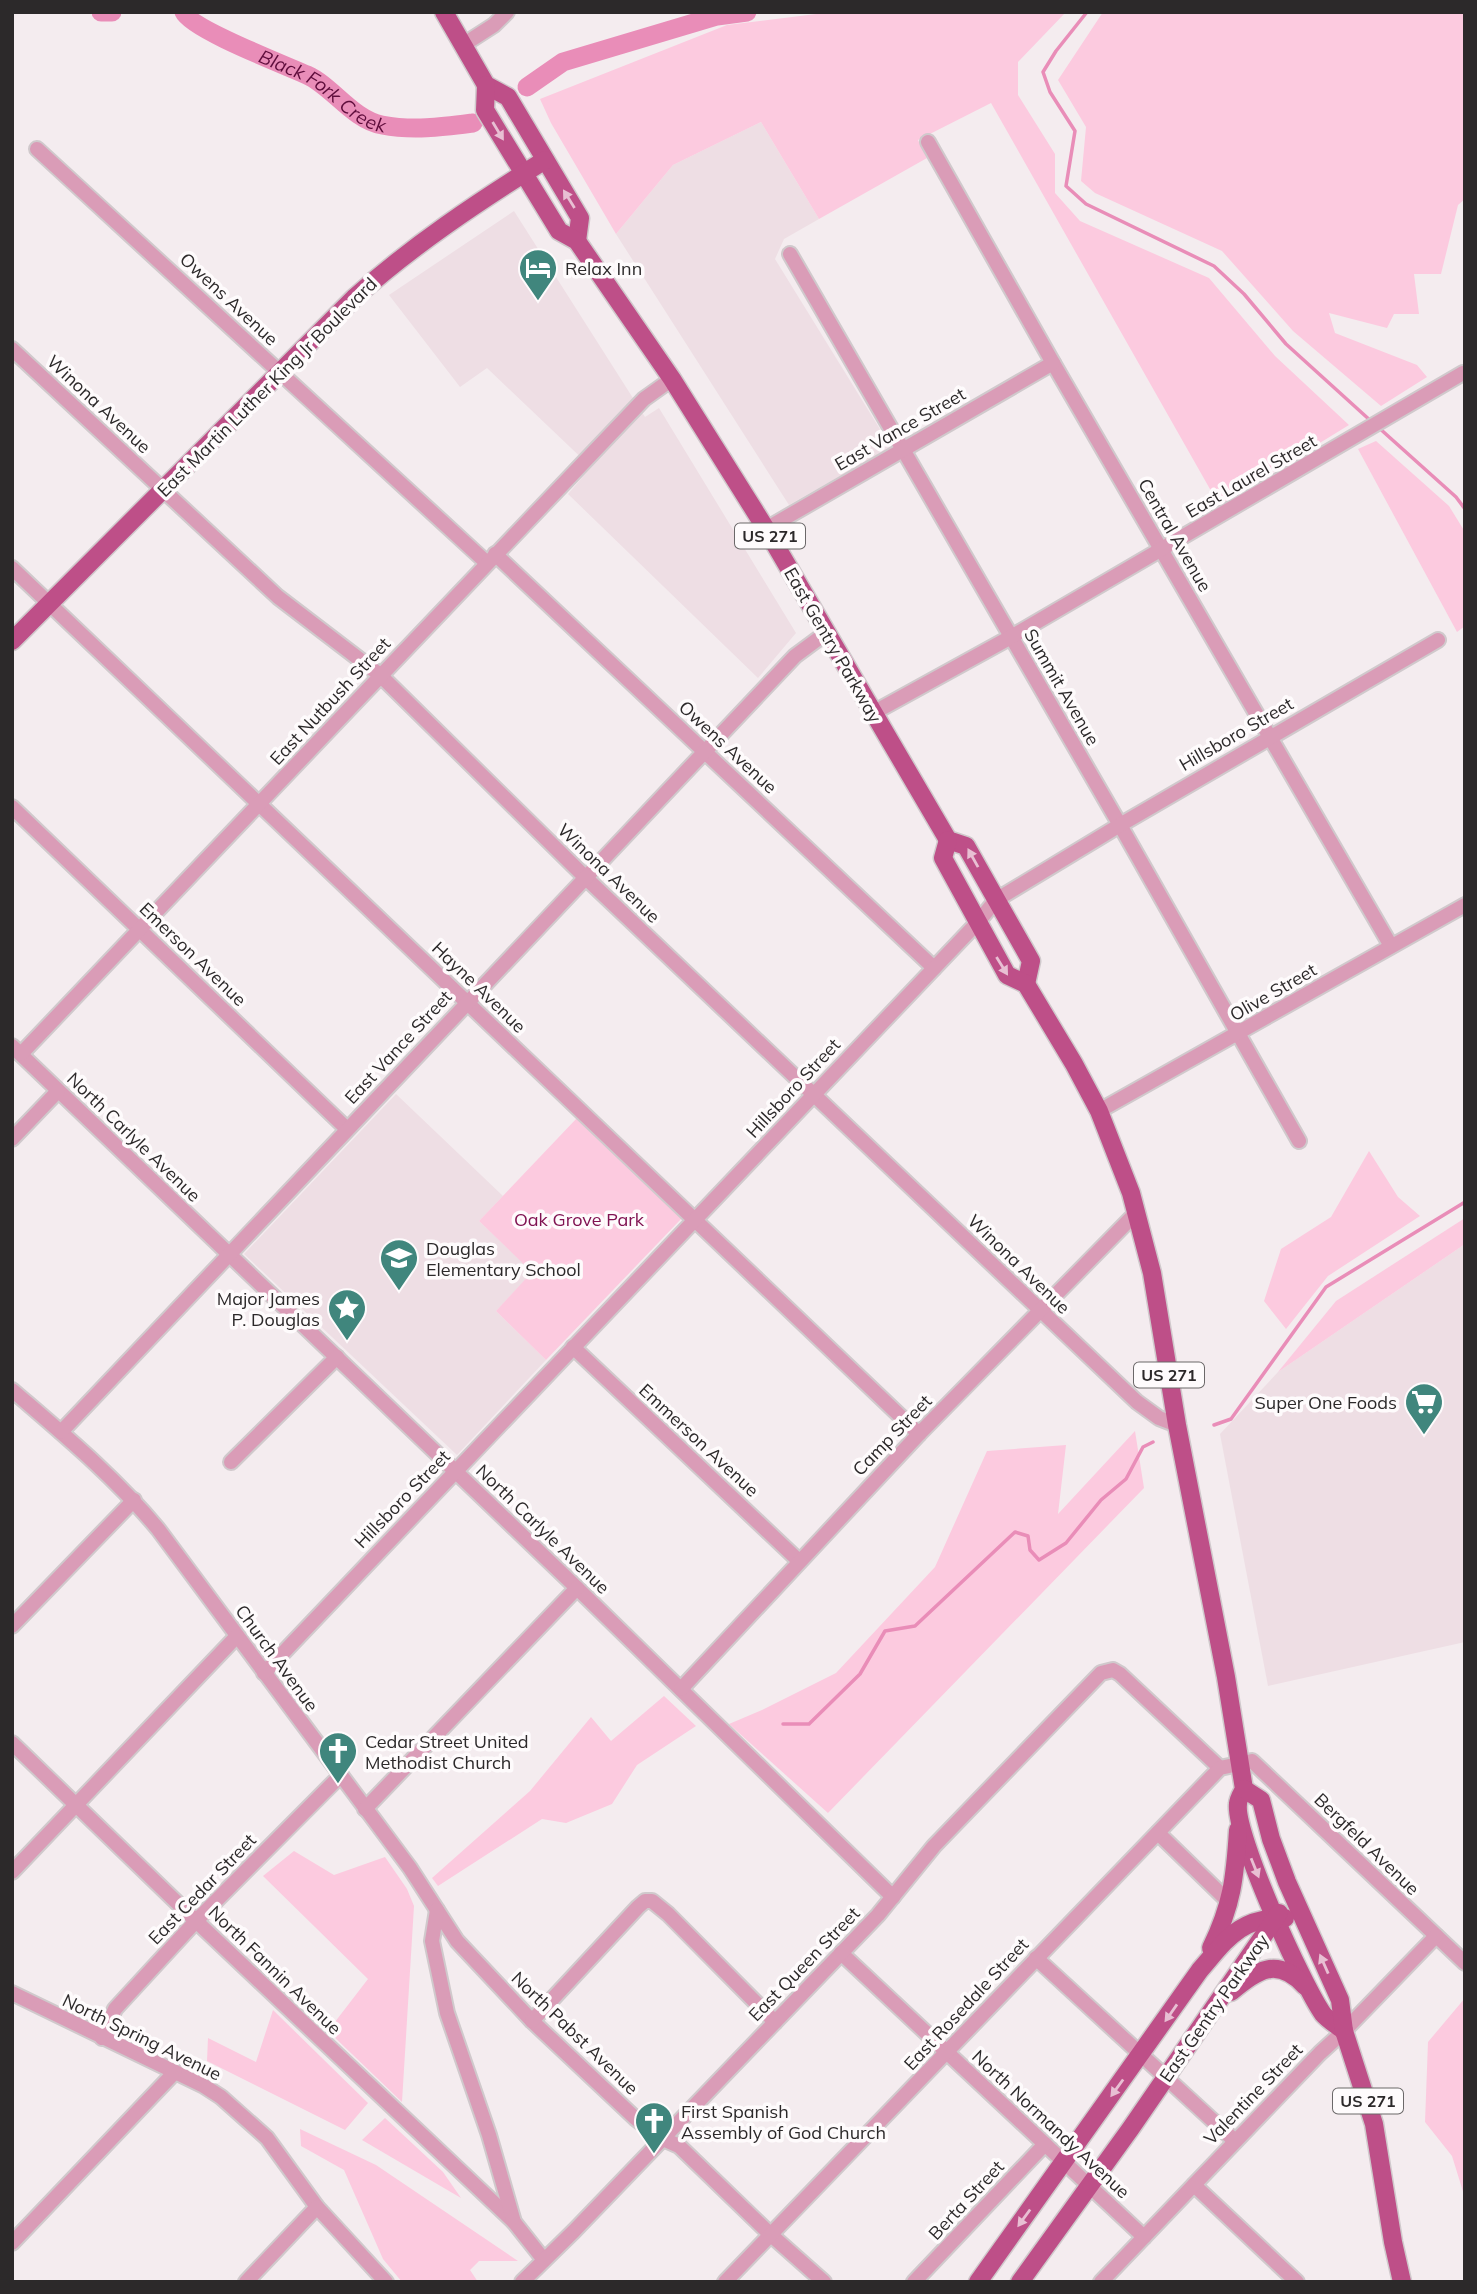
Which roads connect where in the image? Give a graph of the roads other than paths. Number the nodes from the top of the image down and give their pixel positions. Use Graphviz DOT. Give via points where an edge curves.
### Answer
graph roads {
  1 [pos="444,12"];
  2 [pos="507,12"];
  3 [pos="463,45"];
  4 [pos="486,85"];
  5 [pos="928,142"];
  6 [pos="37,149"];
  7 [pos="545,160"];
  8 [pos="524,174"];
  9 [pos="577,240"];
  10 [pos="790,254"];
  11 [pos="12,349"];
  12 [pos="1052,363"];
  13 [pos="280,372"];
  14 [pos="1463,373"];
  15 [pos="672,379"];
  16 [pos="901,450"];
  17 [pos="163,490"];
  18 [pos="766,529"];
  19 [pos="1162,550"];
  20 [pos="491,558"];
  21 [pos="12,568"];
  22 [pos="50,603"];
  23 [pos="826,633"];
  24 [pos="1011,638"];
  25 [pos="1438,640"];
  26 [pos="12,641"];
  27 [pos="380,675"];
  28 [pos="873,713"];
  29 [pos="1268,737"];
  30 [pos="705,752"];
  31 [pos="259,805"];
  32 [pos="12,807"];
  33 [pos="1120,825"];
  34 [pos="948,840"];
  35 [pos="587,879"];
  36 [pos="996,900"];
  37 [pos="1465,905"];
  38 [pos="978,922"];
  39 [pos="139,930"];
  40 [pos="1391,946"];
  41 [pos="934,968"];
  42 [pos="1026,984"];
  43 [pos="467,1001"];
  44 [pos="1239,1034"];
  45 [pos="16,1051"];
  46 [pos="58,1091"];
  47 [pos="813,1094"];
  48 [pos="1099,1111"];
  49 [pos="347,1129"];
  50 [pos="12,1139"];
  51 [pos="1299,1141"];
  52 [pos="1136,1213"];
  53 [pos="695,1220"];
  54 [pos="229,1255"];
  55 [pos="1040,1310"];
  56 [pos="573,1347"];
  57 [pos="337,1357"];
  58 [pos="12,1390"];
  59 [pos="1177,1425"];
  60 [pos="61,1432"];
  61 [pos="919,1434"];
  62 [pos="231,1462"];
  63 [pos="455,1472"];
  64 [pos="134,1500"];
  65 [pos="799,1561"];
  66 [pos="577,1588"];
  67 [pos="12,1626"];
  68 [pos="237,1636"];
  69 [pos="264,1673"];
  70 [pos="681,1689"];
  71 [pos="12,1743"];
  72 [pos="1240,1764"];
  73 [pos="1220,1768"];
  74 [pos="341,1775"];
  75 [pos="1244,1789"];
  76 [pos="76,1804"];
  77 [pos="365,1809"];
  78 [pos="1239,1816"];
  79 [pos="1157,1833"];
  80 [pos="12,1872"];
  81 [pos="1287,1882"];
  82 [pos="893,1897"];
  83 [pos="1230,1903"];
  84 [pos="437,1910"];
  85 [pos="1276,1918"];
  86 [pos="196,1921"];
  87 [pos="1308,1927"];
  88 [pos="1436,1936"];
  89 [pos="841,1953"];
  90 [pos="1036,1958"];
  91 [pos="1465,1963"];
  92 [pos="1200,1970"];
  93 [pos="12,1993"];
  94 [pos="1314,1995"];
  95 [pos="1212,2008"];
  96 [pos="532,2021"];
  97 [pos="775,2022"];
  98 [pos="1344,2031"];
  99 [pos="102,2038"];
  100 [pos="947,2053"];
  101 [pos="1141,2055"];
  102 [pos="175,2072"];
  103 [pos="1166,2077"];
  104 [pos="661,2137"];
  105 [pos="1235,2141"];
  106 [pos="1045,2144"];
  107 [pos="1063,2162"];
  108 [pos="1089,2185"];
  109 [pos="1194,2185"];
  110 [pos="317,2207"];
  111 [pos="514,2222"];
  112 [pos="770,2234"];
  113 [pos="1143,2237"];
  114 [pos="12,2243"];
  115 [pos="544,2260"];
  116 [pos="530,2279"];
  117 [pos="246,2282"];
  118 [pos="386,2282"];
  119 [pos="725,2282"];
  120 [pos="824,2282"];
  121 [pos="914,2282"];
  122 [pos="978,2282"];
  123 [pos="1020,2282"];
  124 [pos="1101,2282"];
  125 [pos="1297,2282"];
  126 [pos="1402,2282"];
  1 -- 3 [label="main road, East Gentry Parkway / US 271"];
  2 -- 3 [label="street"];
  3 -- 4 [label="main road, East Gentry Parkway / US 271"];
  4 -- 7 [label="main road, East Gentry Parkway / US 271" via="508,97"];
  4 -- 8 [label="main road, East Gentry Parkway / US 271, one-way" via="485,110"];
  5 -- 12 [label="street, Central Avenue"];
  6 -- 13 [label="street, Owens Avenue"];
  7 -- 8 [label="main road, East Martin Luther King Jr Boulevard"];
  9 -- 7 [label="main road, East Gentry Parkway / US 271, one-way" via="580,218"];
  8 -- 9 [label="main road, East Gentry Parkway / US 271" via="559,231"];
  8 -- 13 [label="main road, East Martin Luther King Jr Boulevard" via="399,258"];
  9 -- 15 [label="main road, East Gentry Parkway / US 271"];
  10 -- 16 [label="street, Summit Avenue"];
  11 -- 17 [label="street, Winona Avenue"];
  12 -- 16 [label="street, East Vance Street"];
  12 -- 19 [label="street, Central Avenue"];
  13 -- 17 [label="main road, East Martin Luther King Jr Boulevard"];
  13 -- 20 [label="street, Owens Avenue"];
  14 -- 19 [label="street, East Laurel Street"];
  15 -- 18 [label="main road, East Gentry Parkway / US 271"];
  15 -- 20 [label="street, East Nutbush Street" via="644,399"];
  16 -- 18 [label="street, East Vance Street"];
  16 -- 24 [label="street, Summit Avenue"];
  17 -- 22 [label="main road, East Martin Luther King Jr Boulevard"];
  17 -- 27 [label="street, Winona Avenue" via="278,597"];
  18 -- 23 [label="main road, East Gentry Parkway / US 271"];
  19 -- 24 [label="street, East Laurel Street"];
  19 -- 29 [label="street, Central Avenue"];
  20 -- 27 [label="street, East Nutbush Street"];
  20 -- 30 [label="street, Owens Avenue"];
  21 -- 22 [label="street, Hayne Avenue"];
  22 -- 26 [label="main road, East Martin Luther King Jr Boulevard"];
  22 -- 31 [label="street, Hayne Avenue"];
  23 -- 28 [label="main road, East Gentry Parkway / US 271"];
  23 -- 30 [label="street, East Vance Street" via="795,656"];
  24 -- 28 [label="street, East Laurel Street"];
  24 -- 33 [label="street, Summit Avenue"];
  25 -- 29 [label="street, Hillsboro Street"];
  27 -- 31 [label="street, East Nutbush Street"];
  27 -- 35 [label="street, Winona Avenue"];
  28 -- 34 [label="main road, East Gentry Parkway / US 271"];
  29 -- 33 [label="street, Hillsboro Street"];
  29 -- 40 [label="street, Central Avenue"];
  30 -- 35 [label="street, East Vance Street"];
  30 -- 41 [label="street, Owens Avenue"];
  31 -- 39 [label="street, East Nutbush Street"];
  31 -- 43 [label="street, Hayne Avenue"];
  32 -- 39 [label="street, Emerson Avenue"];
  33 -- 36 [label="street, Hillsboro Street"];
  33 -- 44 [label="street, Summit Avenue"];
  36 -- 34 [label="main road, East Gentry Parkway / US 271, one-way" via="966,846"];
  34 -- 38 [label="main road, East Gentry Parkway / US 271" via="943,858"];
  35 -- 43 [label="street, East Vance Street"];
  35 -- 47 [label="street, Winona Avenue"];
  36 -- 38 [label="street, Hillsboro Street"];
  36 -- 42 [label="main road, East Gentry Parkway / US 271" via="1031,961"];
  37 -- 40 [label="street, Olive Street"];
  38 -- 41 [label="street, Hillsboro Street"];
  38 -- 42 [label="main road, East Gentry Parkway / US 271, one-way" via="1007,975"];
  39 -- 45 [label="street, East Nutbush Street"];
  39 -- 49 [label="street, Emerson Avenue"];
  40 -- 44 [label="street, Olive Street"];
  41 -- 47 [label="street, Hillsboro Street"];
  42 -- 48 [label="main road, East Gentry Parkway / US 271"];
  43 -- 49 [label="street, East Vance Street"];
  43 -- 53 [label="street, Hayne Avenue"];
  44 -- 48 [label="street, Olive Street"];
  44 -- 51 [label="street, Summit Avenue"];
  45 -- 46 [label="street, North Carlyle Avenue"];
  46 -- 50 [label="street"];
  46 -- 54 [label="street, North Carlyle Avenue"];
  47 -- 53 [label="street, Hillsboro Street"];
  47 -- 55 [label="street, Winona Avenue"];
  48 -- 52 [label="main road, East Gentry Parkway / US 271"];
  49 -- 54 [label="street, East Vance Street"];
  52 -- 55 [label="street, Camp Street"];
  52 -- 59 [label="main road, East Gentry Parkway / US 271" via="1155,1286"];
  53 -- 56 [label="street, Hillsboro Street"];
  53 -- 61 [label="street, Hayne Avenue"];
  54 -- 57 [label="street, North Carlyle Avenue"];
  54 -- 60 [label="street, East Vance Street"];
  55 -- 59 [label="street, Winona Avenue" via="1138,1402"];
  55 -- 61 [label="street, Camp Street"];
  56 -- 63 [label="street, Hillsboro Street"];
  56 -- 65 [label="street, Emmerson Avenue"];
  57 -- 62 [label="street"];
  57 -- 63 [label="street, North Carlyle Avenue"];
  58 -- 60 [label="street, Church Avenue"];
  59 -- 72 [label="main road, East Gentry Parkway / US 271"];
  60 -- 64 [label="street, Church Avenue"];
  61 -- 65 [label="street, Camp Street"];
  63 -- 66 [label="street, North Carlyle Avenue"];
  63 -- 69 [label="street, Hillsboro Street"];
  64 -- 67 [label="street"];
  64 -- 68 [label="street, Church Avenue"];
  65 -- 70 [label="street, Camp Street"];
  66 -- 70 [label="street, North Carlyle Avenue"];
  66 -- 77 [label="street"];
  68 -- 69 [label="street, Church Avenue"];
  68 -- 76 [label="street"];
  69 -- 74 [label="street, Church Avenue"];
  70 -- 82 [label="street, North Carlyle Avenue"];
  71 -- 76 [label="street, North Fannin Avenue"];
  72 -- 73 [label="street"];
  72 -- 75 [label="main road, East Gentry Parkway / US 271"];
  72 -- 88 [label="street, Bergfeld Avenue" via="1252,1761"];
  73 -- 79 [label="street, East Rosedale Street"];
  73 -- 82 [label="street, East Queen Street" via="1120,1674 1109,1670 1097,1676 934,1846"];
  74 -- 77 [label="street, Church Avenue"];
  74 -- 86 [label="street, East Cedar Street"];
  75 -- 78 [label="main road, East Gentry Parkway / US 271"];
  75 -- 81 [label="main road, US 271" via="1261,1800"];
  76 -- 80 [label="street"];
  76 -- 86 [label="street, North Fannin Avenue"];
  77 -- 84 [label="street, Church Avenue"];
  78 -- 83 [label="main road, East Gentry Parkway"];
  78 -- 85 [label="main road, US 271, one-way"];
  79 -- 83 [label="street"];
  79 -- 90 [label="street, East Rosedale Street"];
  81 -- 85 [label="main road" via="1286,1899"];
  81 -- 87 [label="main road, US 271"];
  82 -- 89 [label="street, East Queen Street"];
  83 -- 92 [label="main road, East Gentry Parkway"];
  84 -- 96 [label="street, North Pabst Avenue" via="463,1948"];
  84 -- 111 [label="street" via="432,1941 447,2013"];
  85 -- 87 [label="main road"];
  85 -- 92 [label="main road, East Gentry Parkway" via="1241,1927"];
  85 -- 94 [label="main road, US 271"];
  85 -- 95 [label="main road, East Gentry Parkway"];
  86 -- 99 [label="street, East Cedar Street" via="115,2009"];
  86 -- 111 [label="street, North Fannin Avenue"];
  98 -- 87 [label="main road, US 271, one-way" via="1340,2000"];
  88 -- 91 [label="street, Bergfeld Avenue"];
  88 -- 98 [label="street, Valentine Street"];
  89 -- 97 [label="street, East Queen Street"];
  89 -- 100 [label="street, North Normandy Avenue"];
  90 -- 100 [label="street, East Rosedale Street"];
  90 -- 101 [label="street"];
  92 -- 101 [label="main road, East Gentry Parkway, one-way"];
  93 -- 99 [label="street, North Spring Avenue"];
  94 -- 95 [label="main road" via="1291,1973 1266,1969 1254,1973"];
  94 -- 98 [label="main road, US 271" via="1324,2015"];
  95 -- 103 [label="main road, East Gentry Parkway"];
  96 -- 97 [label="street" via="638,1907 652,1901"];
  96 -- 104 [label="street, North Pabst Avenue"];
  97 -- 104 [label="street, East Queen Street"];
  98 -- 105 [label="street, Valentine Street"];
  98 -- 126 [label="main road, US 271" via="1369,2104"];
  99 -- 102 [label="street, North Spring Avenue"];
  100 -- 106 [label="street, North Normandy Avenue"];
  100 -- 112 [label="street, East Rosedale Street"];
  101 -- 103 [label="street"];
  101 -- 107 [label="main road, East Gentry Parkway, one-way"];
  102 -- 110 [label="street, North Spring Avenue" via="220,2097 267,2138"];
  102 -- 114 [label="street"];
  103 -- 105 [label="street"];
  103 -- 108 [label="main road, East Gentry Parkway"];
  104 -- 112 [label="street, North Pabst Avenue" via="679,2146"];
  104 -- 115 [label="street, East Queen Street"];
  105 -- 109 [label="street, Valentine Street"];
  106 -- 107 [label="street, North Normandy Avenue"];
  106 -- 121 [label="street, Berta Street"];
  107 -- 108 [label="street, North Normandy Avenue"];
  107 -- 122 [label="main road, East Gentry Parkway, one-way"];
  108 -- 113 [label="street, North Normandy Avenue"];
  108 -- 123 [label="main road, East Gentry Parkway"];
  109 -- 113 [label="street, Valentine Street"];
  109 -- 125 [label="street"];
  110 -- 117 [label="street"];
  110 -- 118 [label="street, North Spring Avenue"];
  111 -- 115 [label="street"];
  112 -- 119 [label="street, East Rosedale Street"];
  112 -- 120 [label="street, North Pabst Avenue"];
  113 -- 124 [label="street, Valentine Street"];
  115 -- 116 [label="street, East Queen Street"];
}
